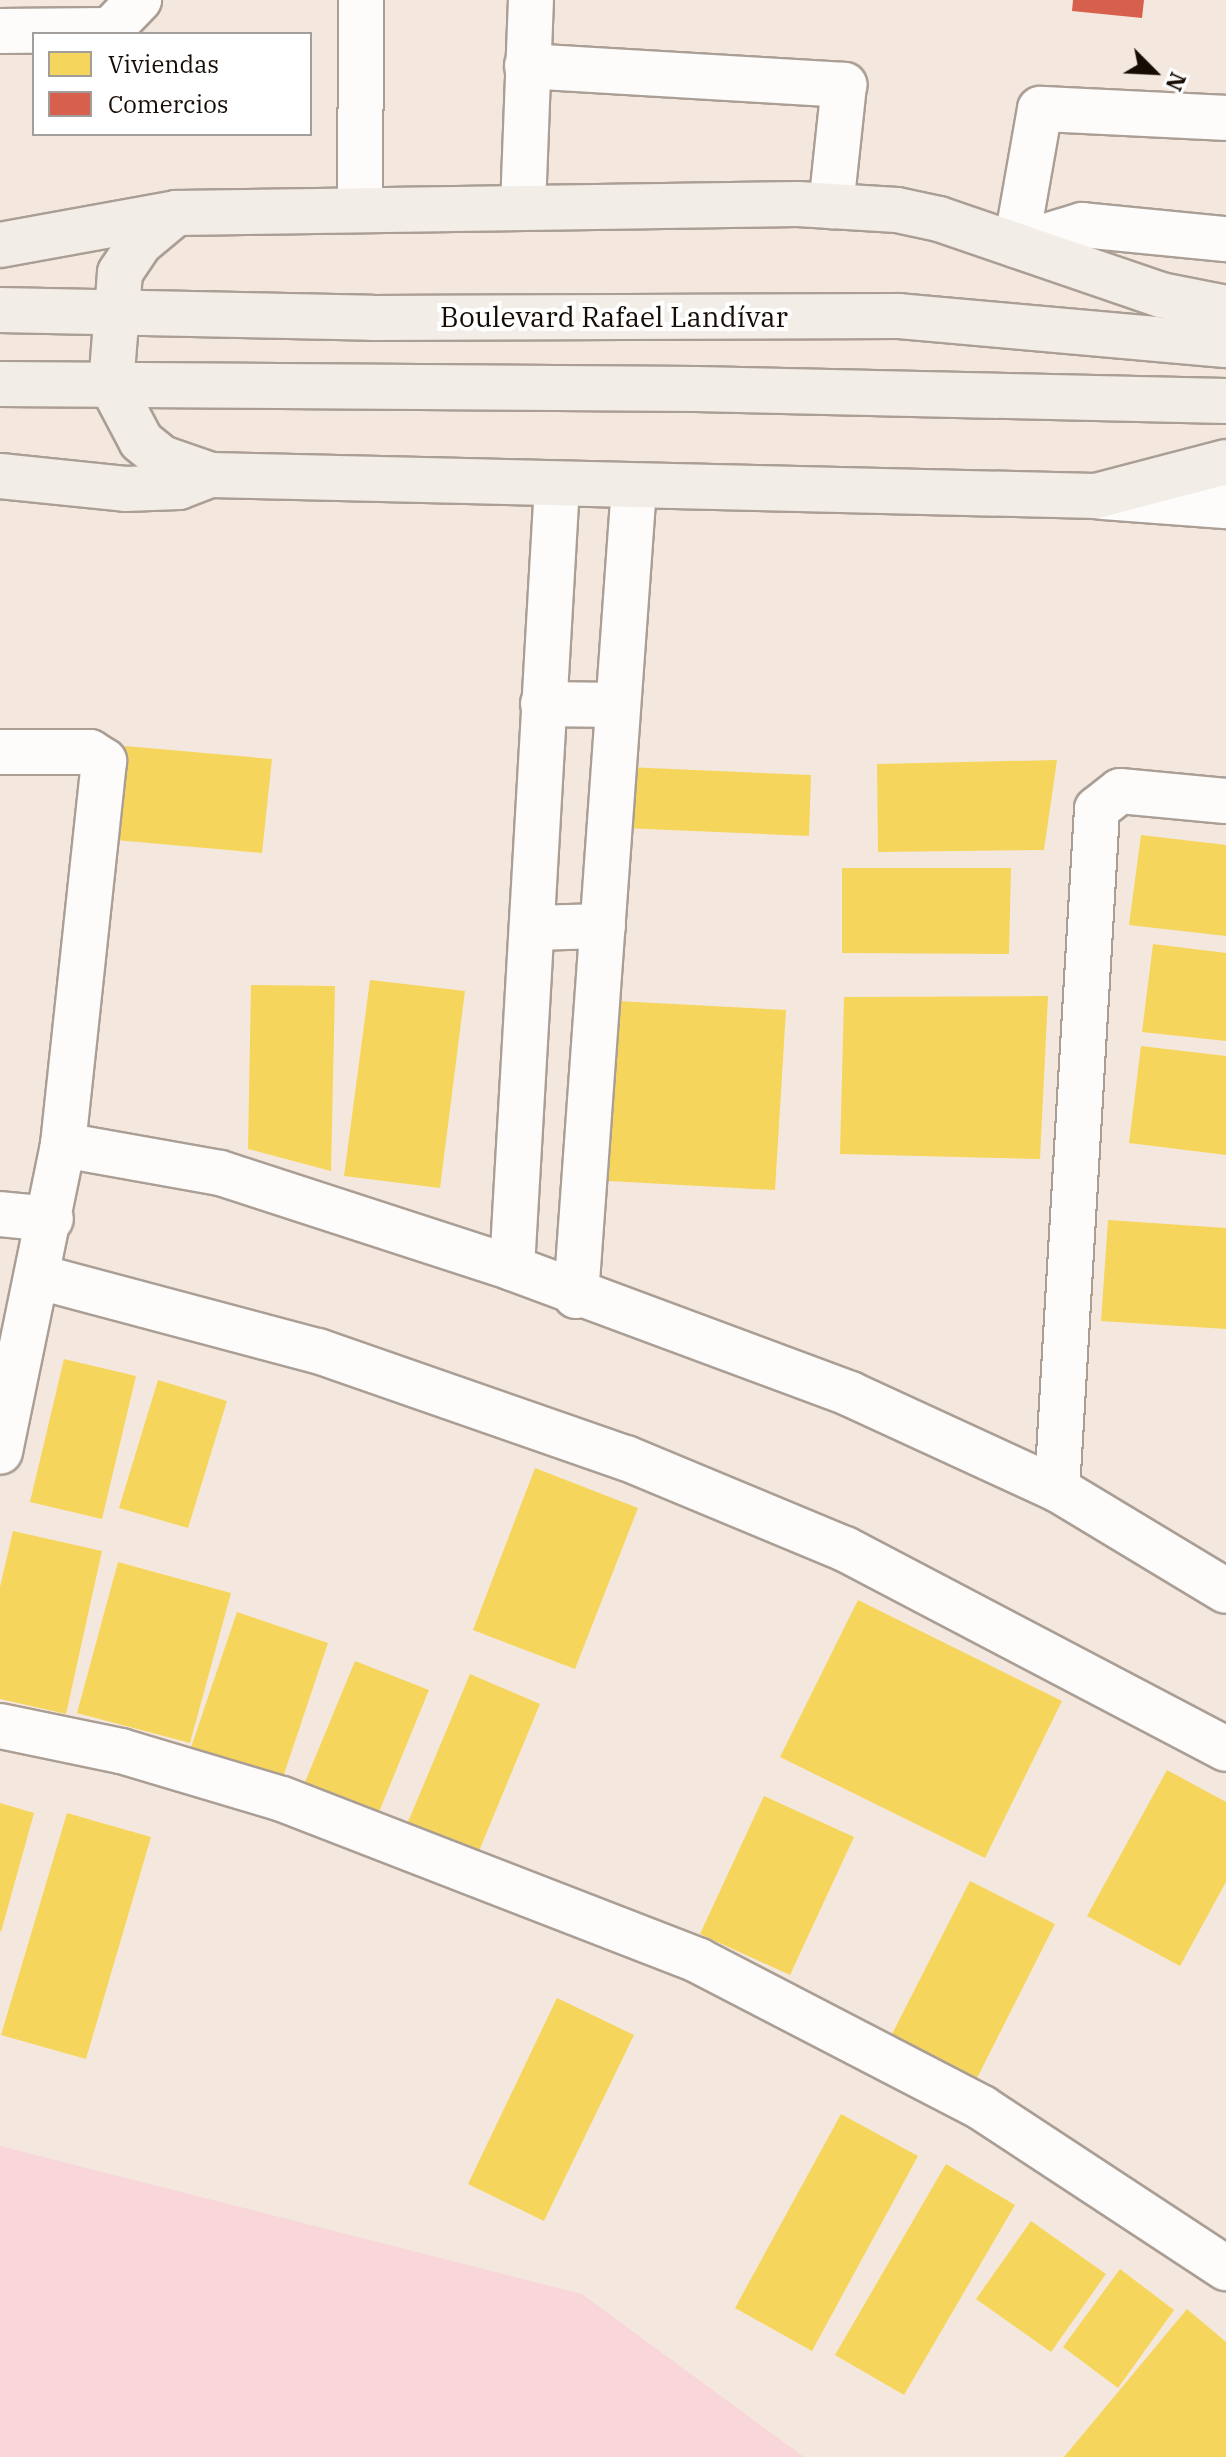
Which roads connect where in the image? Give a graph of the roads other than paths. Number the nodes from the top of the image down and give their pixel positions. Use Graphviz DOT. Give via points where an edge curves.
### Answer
graph roads {
  1 [pos="139,0"];
  2 [pos="361,0"];
  3 [pos="531,0"];
  4 [pos="0,31"];
  5 [pos="527,66"];
  6 [pos="1226,118"];
  7 [pos="831,206"];
  8 [pos="523,207"];
  9 [pos="360,209"];
  10 [pos="176,213"];
  11 [pos="1226,239"];
  12 [pos="0,245"];
  13 [pos="1016,245"];
  14 [pos="1226,308"];
  15 [pos="0,310"];
  16 [pos="113,312"];
  17 [pos="1226,345"];
  18 [pos="0,384"];
  19 [pos="111,384"];
  20 [pos="1226,401"];
  21 [pos="1226,462"];
  22 [pos="211,475"];
  23 [pos="0,476"];
  24 [pos="557,484"];
  25 [pos="634,486"];
  26 [pos="1096,496"];
  27 [pos="1226,506"];
  28 [pos="543,704"];
  29 [pos="618,705"];
  30 [pos="0,752"];
  31 [pos="1226,801"];
  32 [pos="603,926"];
  33 [pos="532,928"];
  34 [pos="63,1145"];
  35 [pos="0,1214"];
  36 [pos="51,1219"];
  37 [pos="512,1268"];
  38 [pos="39,1277"];
  39 [pos="576,1296"];
  40 [pos="0,1452"];
  41 [pos="1057,1489"];
  42 [pos="1226,1591"];
  43 [pos="0,1726"];
  44 [pos="1226,1749"];
  45 [pos="1226,2268"];
  1 -- 4 [label="street" via="110,30"];
  2 -- 9 [label="street"];
  3 -- 5 [label="street"];
  5 -- 7 [label="street" via="844,85"];
  5 -- 8 [label="street"];
  6 -- 13 [label="street" via="1040,109"];
  7 -- 8 [label="main road"];
  7 -- 13 [label="main road" via="911,213"];
  8 -- 9 [label="main road"];
  9 -- 10 [label="main road"];
  10 -- 12 [label="main road"];
  10 -- 16 [label="main road" via="140,243 120,273"];
  11 -- 13 [label="street" via="1082,225"];
  13 -- 14 [label="main road" via="1161,295"];
  15 -- 16 [label="main road, Boulevard Rafael Landívar"];
  16 -- 17 [label="main road, Boulevard Rafael Landívar" via="372,318 899,316"];
  16 -- 19 [label="main road"];
  18 -- 19 [label="main road"];
  19 -- 20 [label="main road"];
  19 -- 22 [label="main road" via="141,441 162,458"];
  21 -- 26 [label="main road"];
  22 -- 23 [label="main road" via="179,487 125,489"];
  22 -- 24 [label="main road"];
  24 -- 25 [label="main road"];
  24 -- 28 [label="street"];
  25 -- 26 [label="main road"];
  25 -- 29 [label="street"];
  26 -- 27 [label="street"];
  28 -- 29 [label="street"];
  28 -- 33 [label="street"];
  29 -- 32 [label="street"];
  30 -- 34 [label="street" via="90,752 104,761"];
  31 -- 41 [label="street" via="1120,791 1097,809"];
  32 -- 33 [label="street"];
  32 -- 39 [label="street"];
  33 -- 37 [label="street"];
  34 -- 36 [label="street"];
  34 -- 37 [label="street" via="220,1173"];
  35 -- 36 [label="street"];
  36 -- 38 [label="street"];
  37 -- 39 [label="street"];
  38 -- 40 [label="street"];
  38 -- 44 [label="street" via="318,1351 626,1458 845,1549"];
  39 -- 41 [label="street" via="850,1394"];
  41 -- 42 [label="street"];
  43 -- 45 [label="street" via="121,1751 282,1799 699,1961 982,2108"];
}
